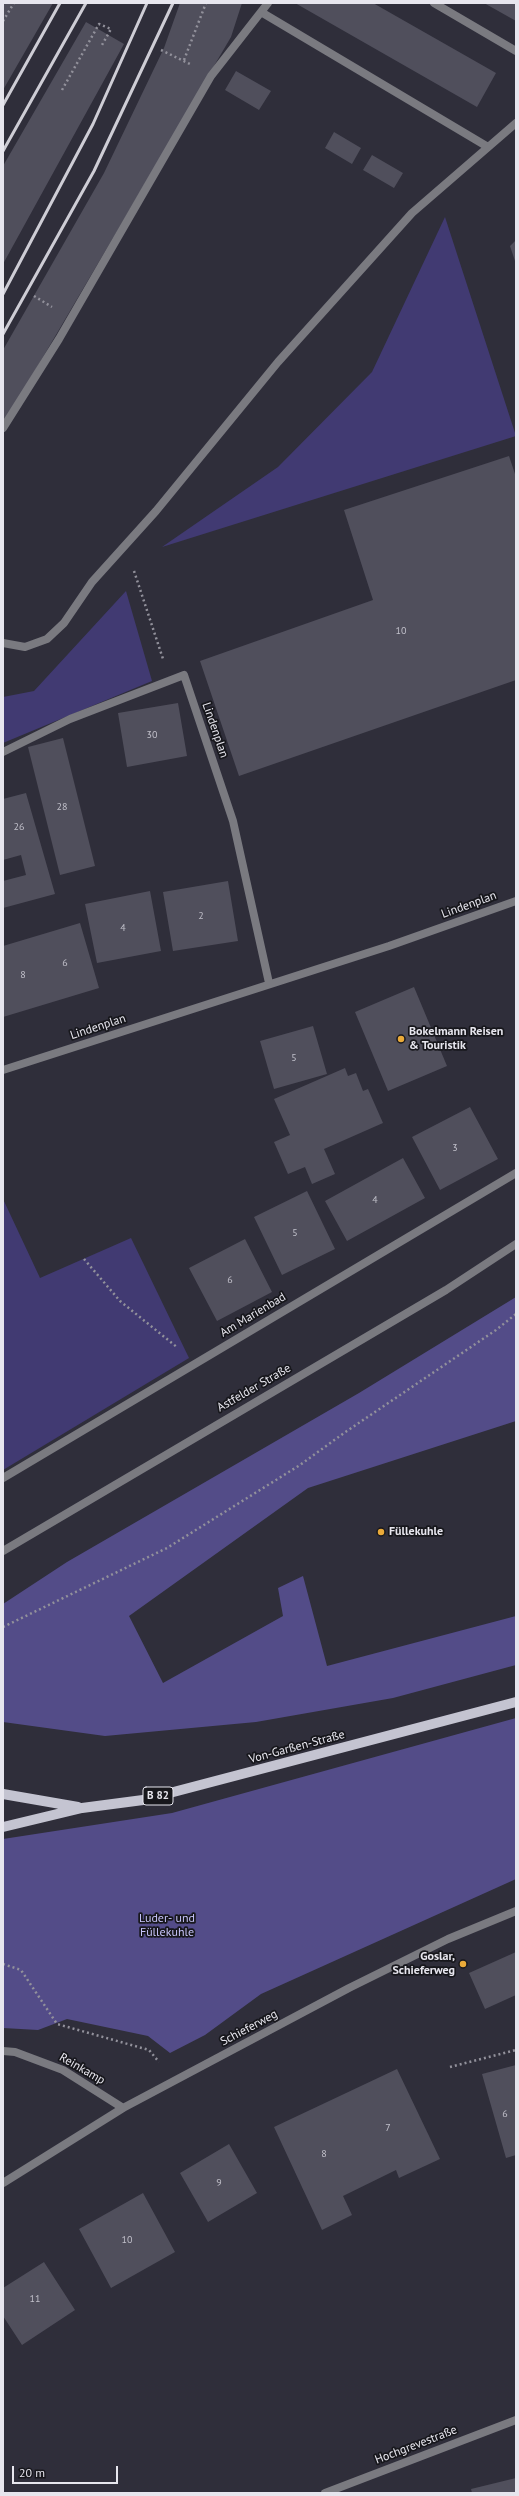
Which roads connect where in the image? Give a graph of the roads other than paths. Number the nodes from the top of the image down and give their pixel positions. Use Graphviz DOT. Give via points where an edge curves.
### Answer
graph roads {
  1 [pos="268,3"];
  2 [pos="434,3"];
  3 [pos="261,12"];
  4 [pos="516,51"];
  5 [pos="516,123"];
  6 [pos="488,147"];
  7 [pos="3,428"];
  8 [pos="3,643"];
  9 [pos="3,752"];
  10 [pos="516,901"];
  11 [pos="269,984"];
  12 [pos="3,1070"];
  13 [pos="516,1173"];
  14 [pos="516,1244"];
  15 [pos="3,1478"];
  16 [pos="3,1551"];
  17 [pos="516,1702"];
  18 [pos="3,1793"];
  19 [pos="82,1808"];
  20 [pos="3,1827"];
  21 [pos="516,1911"];
  22 [pos="3,2051"];
  23 [pos="123,2108"];
  24 [pos="3,2183"];
  25 [pos="516,2420"];
  26 [pos="325,2493"];
  1 -- 3 [label="street"];
  2 -- 4 [label="street"];
  3 -- 6 [label="street"];
  3 -- 7 [label="street" via="211,76 59,339"];
  5 -- 6 [label="street"];
  6 -- 8 [label="street" via="412,213 278,362 81,596 64,623 46,639 25,647"];
  9 -- 11 [label="street, Lindenplan" via="70,719 184,675 233,821"];
  10 -- 11 [label="street, Lindenplan" via="389,946"];
  11 -- 12 [label="street, Lindenplan"];
  13 -- 15 [label="street, Am Marienbad"];
  14 -- 16 [label="street, Astfelder Straße" via="446,1290"];
  17 -- 19 [label="main road, Von-Garßen-Straße / B 82" via="143,1800"];
  18 -- 19 [label="main road, Von-Garßen-Straße / B 82"];
  19 -- 20 [label="main road, Von-Garßen-Straße / B 82"];
  21 -- 23 [label="street, Schieferweg" via="448,1939"];
  22 -- 23 [label="street, Reinkamp" via="15,2052 63,2070"];
  23 -- 24 [label="street, Schieferweg"];
  25 -- 26 [label="street, Hochgrevestraße"];
}
